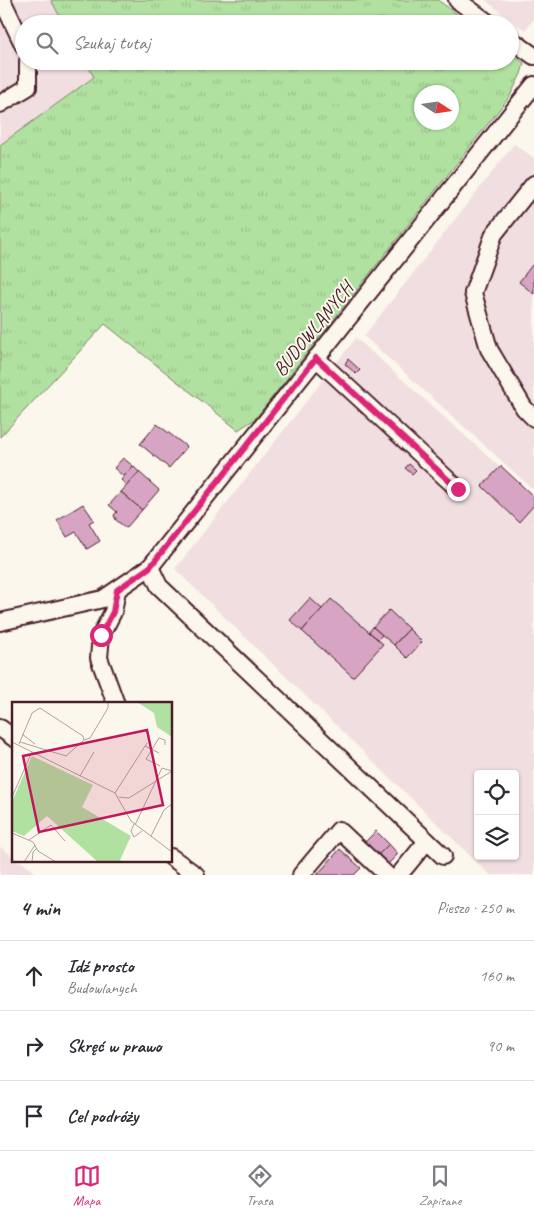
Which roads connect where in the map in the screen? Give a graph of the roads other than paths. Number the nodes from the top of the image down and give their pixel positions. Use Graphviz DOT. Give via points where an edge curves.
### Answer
graph roads {
  1 [pos="2,0"];
  2 [pos="457,0"];
  3 [pos="478,15"];
  4 [pos="15,27"];
  5 [pos="519,45"];
  6 [pos="534,56"];
  7 [pos="28,70"];
  8 [pos="534,85"];
  9 [pos="0,104"];
  10 [pos="534,184"];
  11 [pos="316,358"];
  12 [pos="534,418"];
  13 [pos="458,489"];
  14 [pos="150,567"];
  15 [pos="117,590"];
  16 [pos="0,622"];
  17 [pos="115,702"];
  18 [pos="0,728"];
  19 [pos="12,737"];
  20 [pos="428,842"];
  21 [pos="443,856"];
  22 [pos="172,859"];
  23 [pos="172,860"];
  24 [pos="178,875"];
  25 [pos="196,875"];
  26 [pos="301,875"];
  27 [pos="387,875"];
  28 [pos="398,875"];
  1 -- 4 [label="street"];
  2 -- 3 [label="street"];
  5 -- 6 [label="street"];
  7 -- 9 [label="street" via="28,87"];
  8 -- 11 [label="street, BUDOWLANYCH"];
  10 -- 12 [label="street" via="494,234 473,293 489,349 524,408"];
  11 -- 13 [label="street"];
  11 -- 14 [label="street, BUDOWLANYCH"];
  14 -- 15 [label="street, BUDOWLANYCH"];
  14 -- 20 [label="street" via="159,586"];
  15 -- 16 [label="street, BUDOWLANYCH" via="103,600"];
  15 -- 17 [label="street" via="113,612 101,635 99,658"];
  18 -- 19 [label="street"];
  20 -- 21 [label="street"];
  20 -- 28 [label="street"];
  22 -- 25 [label="street"];
  23 -- 24 [label="street"];
  26 -- 27 [label="street" via="339,830"];
}
